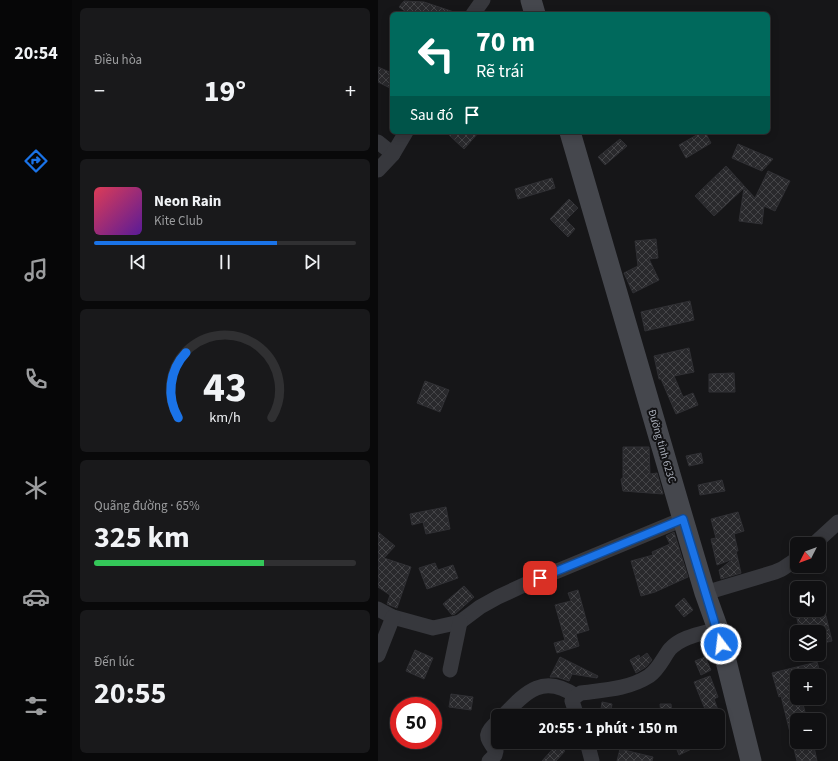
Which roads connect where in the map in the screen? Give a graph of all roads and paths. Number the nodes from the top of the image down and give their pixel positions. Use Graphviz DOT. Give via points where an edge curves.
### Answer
graph roads {
  1 [pos="483,0"];
  2 [pos="531,0"];
  3 [pos="474,12"];
  4 [pos="534,12"];
  5 [pos="405,134"];
  6 [pos="571,134"];
  7 [pos="378,142"];
  8 [pos="392,154"];
  9 [pos="378,170"];
  10 [pos="683,519"];
  11 [pos="838,522"];
  12 [pos="822,537"];
  13 [pos="790,564"];
  14 [pos="705,593"];
  15 [pos="378,609"];
  16 [pos="393,617"];
  17 [pos="460,622"];
  18 [pos="718,630"];
  19 [pos="378,655"];
  20 [pos="450,670"];
  21 [pos="576,696"];
  22 [pos="510,709"];
  23 [pos="575,709"];
  24 [pos="491,728"];
  25 [pos="491,743"];
  26 [pos="495,749"];
  27 [pos="589,749"];
  28 [pos="489,761"];
  29 [pos="592,761"];
  30 [pos="751,761"];
  1 -- 3 [label="street"];
  2 -- 4 [label="main road"];
  5 -- 8 [label="street"];
  6 -- 10 [label="main road, Đường tỉnh 623C"];
  7 -- 8 [label="street"];
  8 -- 9 [label="street"];
  10 -- 14 [label="main road, Đường tỉnh 623C"];
  10 -- 17 [label="street" via="526,584 486,604"];
  11 -- 12 [label="street"];
  13 -- 14 [label="street" via="775,572"];
  14 -- 18 [label="main road, Đường tỉnh 623C"];
  15 -- 16 [label="street"];
  16 -- 17 [label="street" via="433,628"];
  16 -- 19 [label="street"];
  17 -- 20 [label="street"];
  18 -- 21 [label="street" via="678,642 653,672 643,679 626,686"];
  18 -- 30 [label="main road, Đường tỉnh 623C"];
  21 -- 22 [label="street" via="558,686 539,686 522,696"];
  21 -- 23 [label="street" via="572,701"];
  24 -- 25 [label="street" via="488,738"];
  26 -- 28 [label="street" via="495,755"];
  27 -- 29 [label="street"];
}
